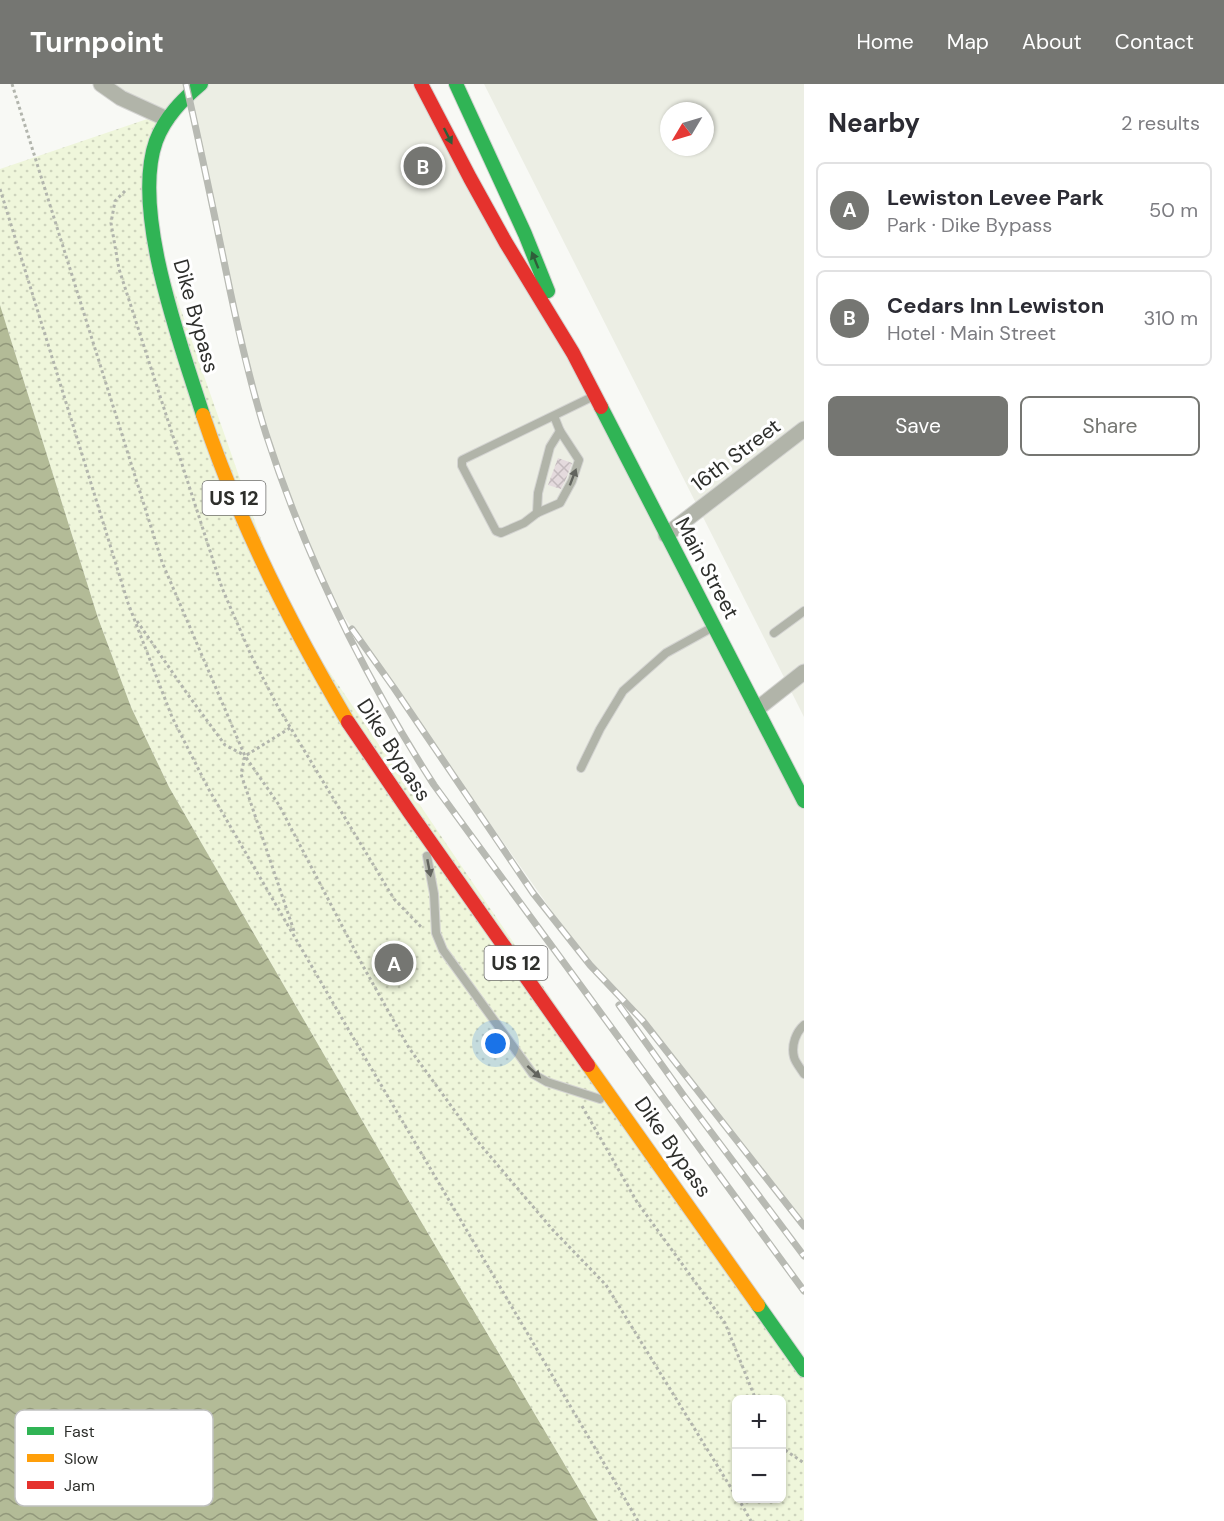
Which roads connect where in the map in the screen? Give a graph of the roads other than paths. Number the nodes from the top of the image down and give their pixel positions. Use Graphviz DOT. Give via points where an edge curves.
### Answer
graph roads {
  1 [pos="101,84"];
  2 [pos="201,84"];
  3 [pos="421,84"];
  4 [pos="456,84"];
  5 [pos="167,118"];
  6 [pos="573,353"];
  7 [pos="595,395"];
  8 [pos="554,416"];
  9 [pos="804,429"];
  10 [pos="560,430"];
  11 [pos="537,513"];
  12 [pos="666,535"];
  13 [pos="804,611"];
  14 [pos="714,627"];
  15 [pos="774,633"];
  16 [pos="804,672"];
  17 [pos="757,709"];
  18 [pos="581,768"];
  19 [pos="804,801"];
  20 [pos="410,813"];
  21 [pos="804,1025"];
  22 [pos="804,1074"];
  23 [pos="623,1113"];
  24 [pos="804,1370"];
  1 -- 5 [label="street"];
  2 -- 5 [label="main road, Dike Bypass / US 12"];
  3 -- 6 [label="main road, Main Street, one-way" via="506,243"];
  6 -- 4 [label="main road, Main Street, one-way" via="525,234"];
  5 -- 20 [label="main road, Dike Bypass / US 12" via="150,166 151,224 168,300 206,423 244,522 284,605 350,723"];
  6 -- 7 [label="main road, Main Street"];
  7 -- 8 [label="lane"];
  7 -- 12 [label="main road, Main Street"];
  8 -- 10 [label="lane"];
  8 -- 11 [label="lane" via="462,460 496,531 501,533 524,523"];
  9 -- 12 [label="street, 16th Street"];
  10 -- 11 [label="lane" via="550,447"];
  11 -- 10 [label="lane, one-way" via="560,503 579,460"];
  12 -- 14 [label="main road, Main Street"];
  13 -- 15 [label="lane"];
  14 -- 17 [label="main road, Main Street"];
  14 -- 18 [label="lane" via="666,653 623,691"];
  16 -- 17 [label="street"];
  17 -- 19 [label="main road, Main Street"];
  20 -- 23 [label="main road, Dike Bypass / US 12"];
  20 -- 23 [label="lane, one-way" via="428,861 436,933 443,950 533,1074 604,1101"];
  21 -- 22 [label="lane" via="794,1040 794,1057"];
  23 -- 24 [label="main road, Dike Bypass / US 12"];
}
